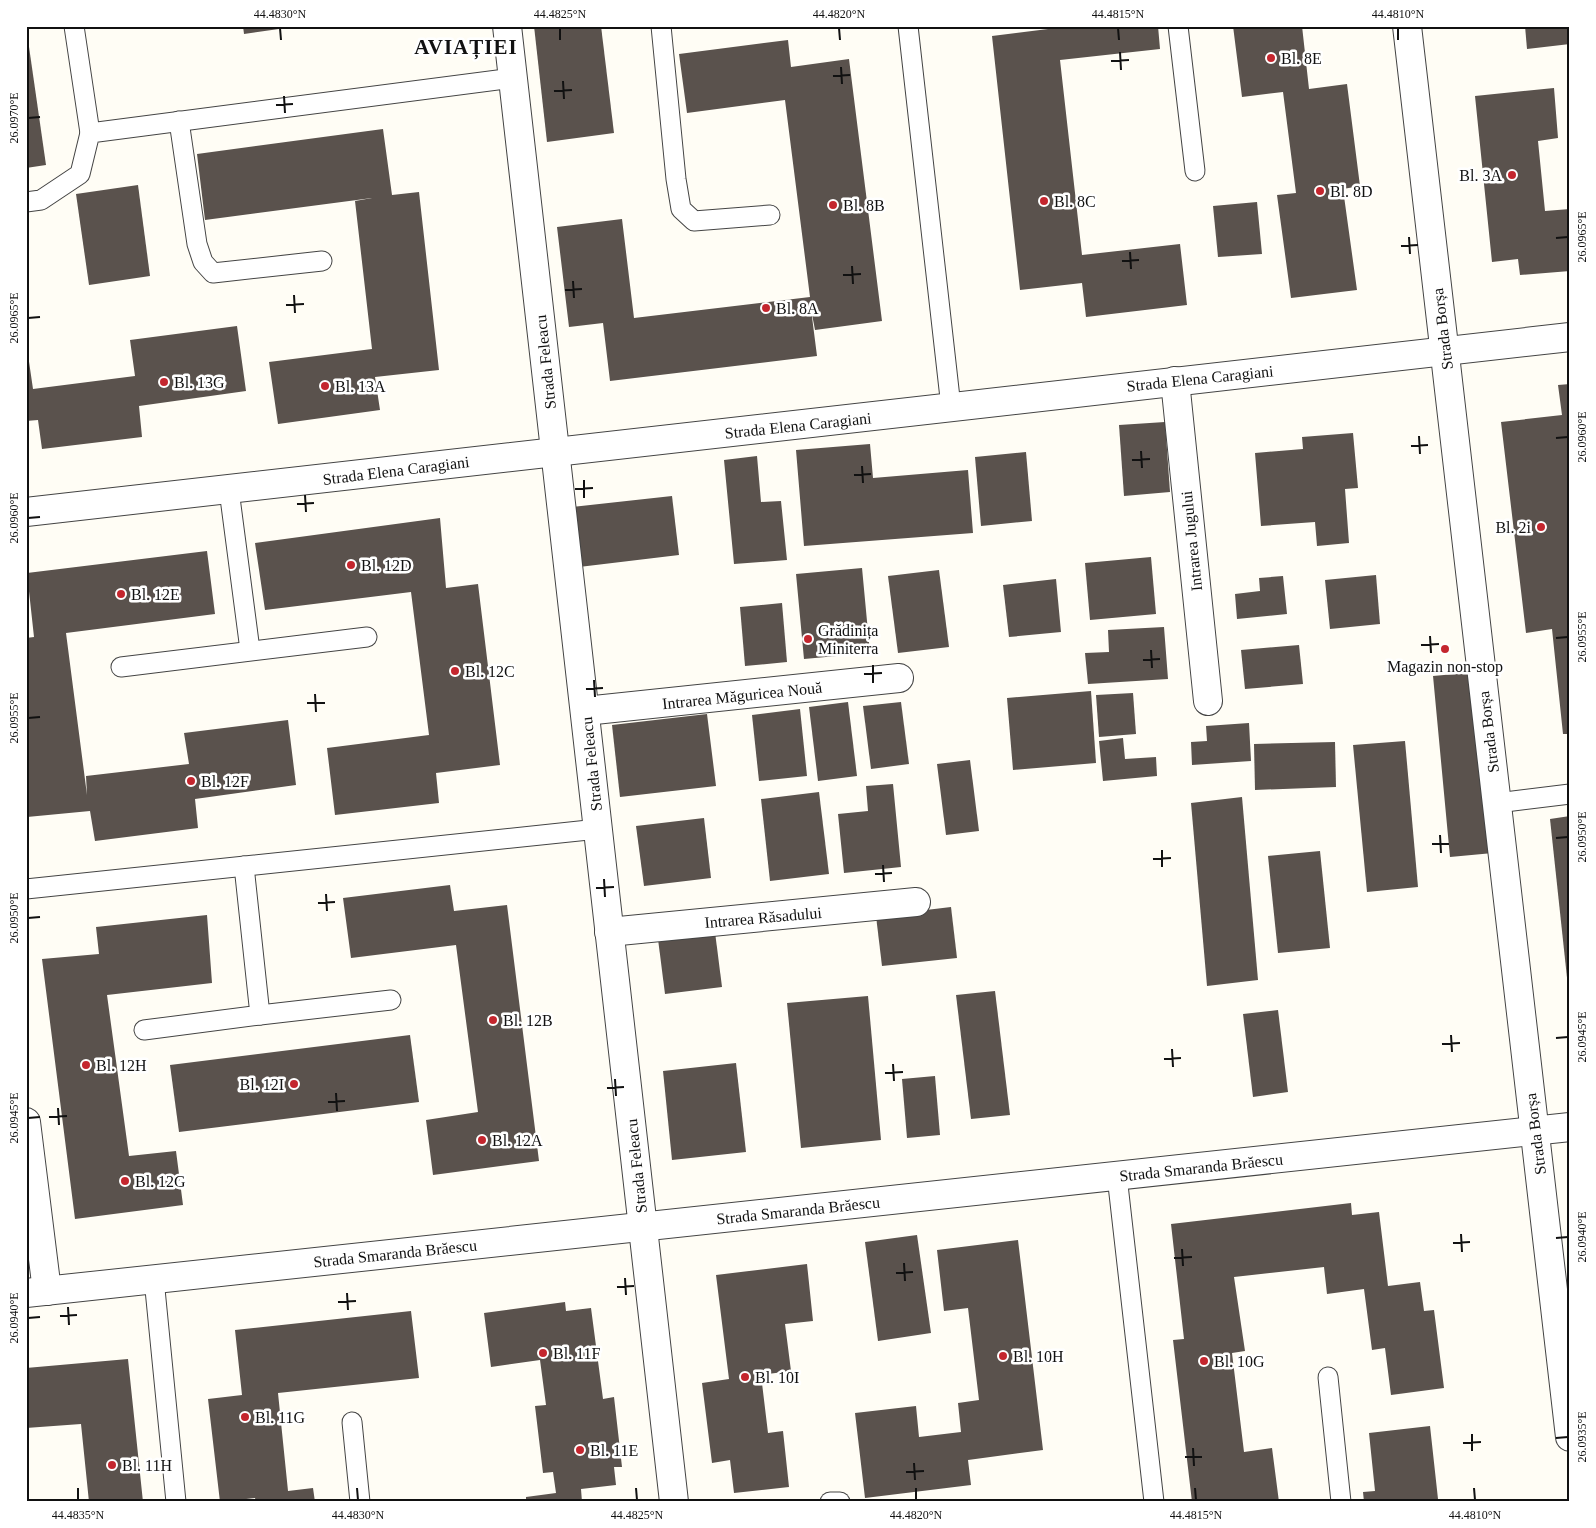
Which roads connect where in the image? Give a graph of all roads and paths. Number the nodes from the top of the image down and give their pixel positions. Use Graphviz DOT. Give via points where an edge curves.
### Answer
graph roads {
  1 [pos="74,26"];
  2 [pos="508,26"];
  3 [pos="660,26"];
  4 [pos="908,26"];
  5 [pos="1178,26"];
  6 [pos="1407,26"];
  7 [pos="513,78"];
  8 [pos="179,121"];
  9 [pos="90,133"];
  10 [pos="1195,170"];
  11 [pos="26,202"];
  12 [pos="770,215"];
  13 [pos="322,262"];
  14 [pos="1570,337"];
  15 [pos="1445,351"];
  16 [pos="1175,381"];
  17 [pos="951,407"];
  18 [pos="556,452"];
  19 [pos="229,490"];
  20 [pos="26,512"];
  21 [pos="366,637"];
  22 [pos="250,650"];
  23 [pos="121,667"];
  24 [pos="900,678"];
  25 [pos="1208,701"];
  26 [pos="585,711"];
  27 [pos="1570,794"];
  28 [pos="1497,803"];
  29 [pos="598,829"];
  30 [pos="244,866"];
  31 [pos="26,889"];
  32 [pos="916,902"];
  33 [pos="609,932"];
  34 [pos="391,1000"];
  35 [pos="260,1015"];
  36 [pos="144,1030"];
  37 [pos="26,1122"];
  38 [pos="1570,1127"];
  39 [pos="1534,1131"];
  40 [pos="1117,1176"];
  41 [pos="643,1227"];
  42 [pos="154,1279"];
  43 [pos="36,1292"];
  44 [pos="1328,1377"];
  45 [pos="352,1422"];
  46 [pos="1570,1437"];
  47 [pos="176,1502"];
  48 [pos="360,1502"];
  49 [pos="674,1502"];
  50 [pos="830,1502"];
  51 [pos="840,1502"];
  52 [pos="1154,1502"];
  53 [pos="1341,1502"];
  1 -- 9 [label="lane"];
  2 -- 7 [label="street, Strada Feleacu"];
  3 -- 12 [label="lane" via="681,210 694,221"];
  4 -- 17 [label="lane"];
  5 -- 10 [label="lane"];
  6 -- 15 [label="street, Strada Borșa"];
  7 -- 8 [label="lane"];
  7 -- 18 [label="street, Strada Feleacu"];
  8 -- 9 [label="lane"];
  8 -- 13 [label="lane" via="197,244 203,262 213,273"];
  9 -- 11 [label="lane" via="80,174 41,200"];
  14 -- 15 [label="street, Strada Elena Caragiani"];
  15 -- 16 [label="street, Strada Elena Caragiani"];
  15 -- 28 [label="street, Strada Borșa"];
  16 -- 17 [label="street, Strada Elena Caragiani"];
  16 -- 25 [label="street, Intrarea Jugului"];
  17 -- 18 [label="street, Strada Elena Caragiani"];
  18 -- 19 [label="street, Strada Elena Caragiani"];
  18 -- 26 [label="street, Strada Feleacu"];
  19 -- 20 [label="street, Strada Elena Caragiani"];
  19 -- 22 [label="lane"];
  21 -- 22 [label="lane"];
  22 -- 23 [label="lane"];
  24 -- 26 [label="street, Intrarea Măguricea Nouă"];
  26 -- 29 [label="street, Strada Feleacu"];
  27 -- 28 [label="lane"];
  28 -- 39 [label="street, Strada Borșa"];
  29 -- 30 [label="lane"];
  29 -- 33 [label="street, Strada Feleacu"];
  30 -- 31 [label="lane"];
  30 -- 35 [label="lane"];
  32 -- 33 [label="street, Intrarea Răsadului"];
  33 -- 41 [label="street, Strada Feleacu"];
  34 -- 35 [label="lane"];
  35 -- 36 [label="lane"];
  37 -- 43 [label="street"];
  38 -- 39 [label="street, Strada Smaranda Brăescu"];
  39 -- 40 [label="street, Strada Smaranda Brăescu"];
  39 -- 46 [label="street, Strada Borșa"];
  40 -- 41 [label="street, Strada Smaranda Brăescu"];
  40 -- 52 [label="lane"];
  41 -- 42 [label="street, Strada Smaranda Brăescu"];
  41 -- 49 [label="street, Strada Feleacu"];
  42 -- 43 [label="street, Strada Smaranda Brăescu"];
  42 -- 47 [label="lane"];
  44 -- 53 [label="lane"];
  45 -- 48 [label="lane"];
  50 -- 51 [label="lane"];
}
